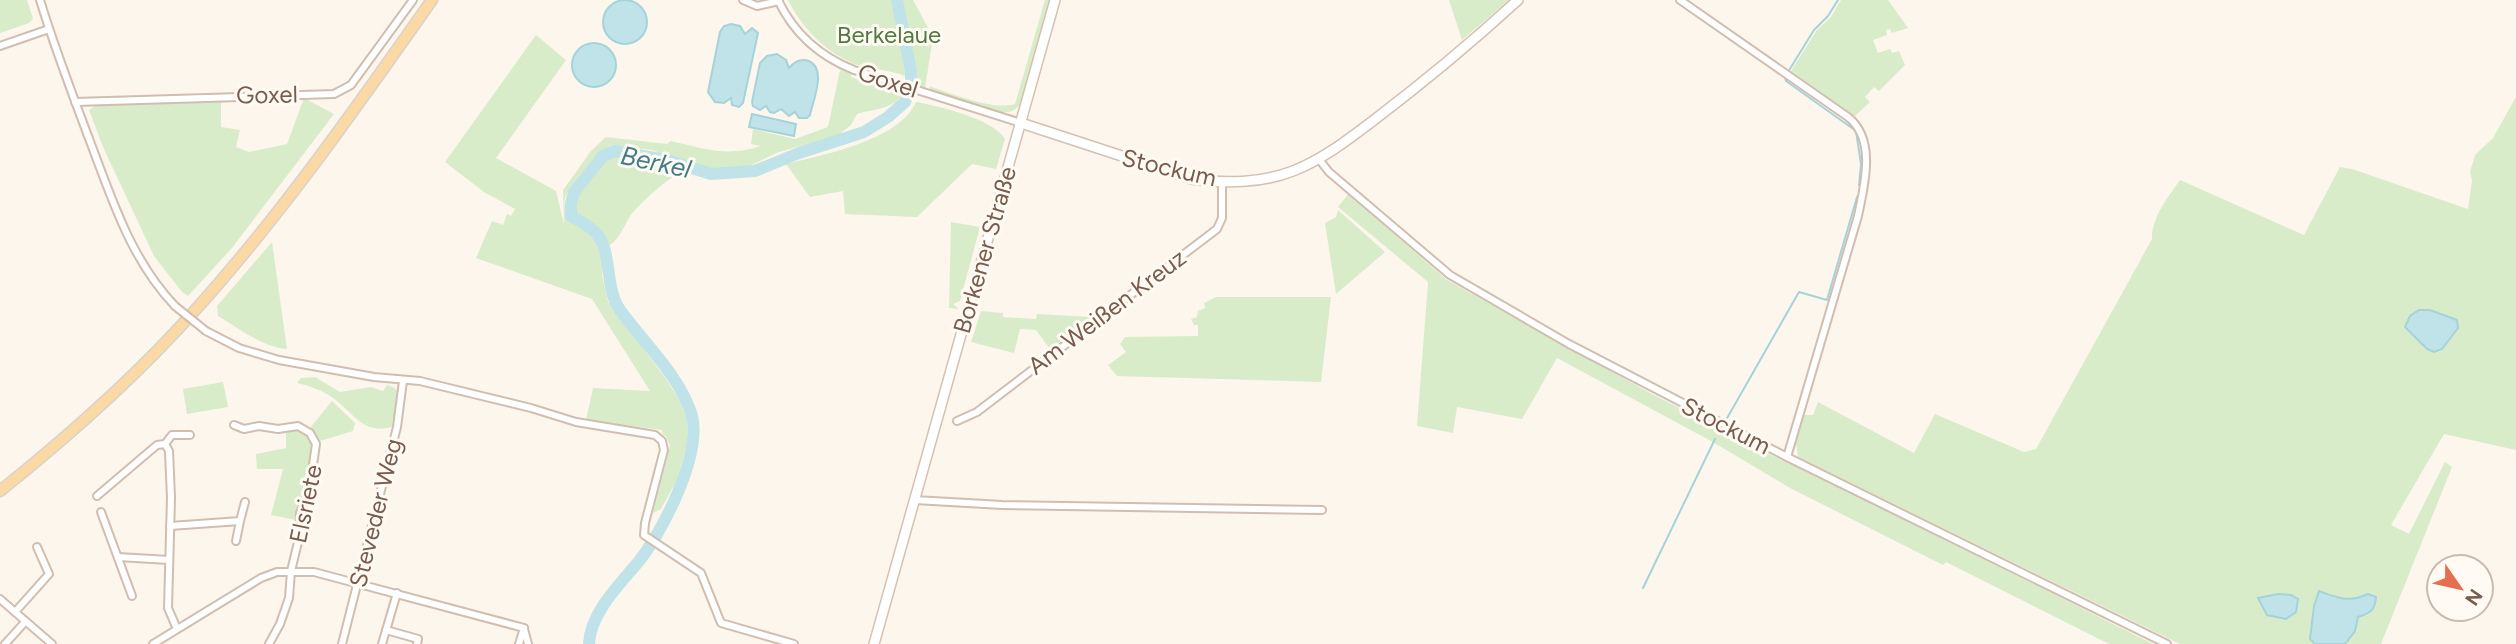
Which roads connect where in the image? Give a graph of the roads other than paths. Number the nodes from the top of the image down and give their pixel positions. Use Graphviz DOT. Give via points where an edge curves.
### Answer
graph roads {
  1 [pos="40,0"];
  2 [pos="413,0"];
  3 [pos="432,0"];
  4 [pos="743,0"];
  5 [pos="1055,0"];
  6 [pos="1518,0"];
  7 [pos="1680,0"];
  8 [pos="779,1"];
  9 [pos="49,29"];
  10 [pos="0,46"];
  11 [pos="75,102"];
  12 [pos="1021,123"];
  13 [pos="1318,158"];
  14 [pos="1222,181"];
  15 [pos="403,381"];
  16 [pos="957,421"];
  17 [pos="234,425"];
  18 [pos="190,435"];
  19 [pos="165,444"];
  20 [pos="1787,457"];
  21 [pos="0,491"];
  22 [pos="97,496"];
  23 [pos="915,500"];
  24 [pos="245,502"];
  25 [pos="1322,510"];
  26 [pos="102,512"];
  27 [pos="240,522"];
  28 [pos="170,526"];
  29 [pos="236,541"];
  30 [pos="37,547"];
  31 [pos="118,556"];
  32 [pos="169,560"];
  33 [pos="291,571"];
  34 [pos="359,582"];
  35 [pos="397,593"];
  36 [pos="132,596"];
  37 [pos="0,599"];
  38 [pos="15,612"];
  39 [pos="25,622"];
  40 [pos="524,628"];
  41 [pos="177,629"];
  42 [pos="386,630"];
  43 [pos="5,644"];
  44 [pos="52,644"];
  45 [pos="153,644"];
  46 [pos="269,644"];
  47 [pos="342,644"];
  48 [pos="382,644"];
  49 [pos="417,644"];
  50 [pos="519,644"];
  51 [pos="528,644"];
  52 [pos="794,644"];
  53 [pos="874,644"];
  54 [pos="2167,644"];
  1 -- 9 [label="street"];
  2 -- 11 [label="street, Goxel" via="351,85 334,94"];
  3 -- 21 [label="main road" via="309,172 198,307 91,415"];
  4 -- 8 [label="street, Goxel" via="757,6"];
  5 -- 12 [label="street, Borkener Straße"];
  6 -- 13 [label="street, Stockum" via="1414,89"];
  7 -- 20 [label="street" via="1848,117 1863,140 1866,178 1858,216"];
  8 -- 12 [label="street, Goxel" via="797,31 841,65"];
  9 -- 10 [label="street"];
  9 -- 11 [label="street"];
  11 -- 15 [label="street, bridge" via="130,242 174,306 206,331 257,354"];
  12 -- 14 [label="street, Stockum" via="1192,178"];
  12 -- 23 [label="street, Borkener Straße"];
  13 -- 14 [label="street, Stockum" via="1279,176"];
  13 -- 20 [label="street, Stockum" via="1450,275 1614,368"];
  14 -- 16 [label="street, Am Weißen Kreuz" via="1222,218 1217,229 977,412"];
  15 -- 34 [label="street, Steveder Weg" via="397,427"];
  15 -- 52 [label="street" via="658,437 664,450 645,534 701,573 721,623"];
  17 -- 33 [label="street, Elsriete" via="244,429 298,426 310,433 316,444"];
  18 -- 19 [label="street" via="172,435"];
  19 -- 22 [label="street" via="157,445"];
  19 -- 28 [label="street" via="169,451"];
  20 -- 54 [label="street, Stockum"];
  23 -- 25 [label="street"];
  23 -- 53 [label="street, Borkener Straße"];
  24 -- 27 [label="street"];
  26 -- 31 [label="street"];
  27 -- 28 [label="street"];
  27 -- 29 [label="street"];
  28 -- 32 [label="street"];
  30 -- 38 [label="street" via="49,574"];
  31 -- 32 [label="street"];
  31 -- 36 [label="street"];
  32 -- 41 [label="street" via="167,608"];
  33 -- 34 [label="street"];
  33 -- 41 [label="street" via="261,578"];
  33 -- 46 [label="street" via="286,611"];
  34 -- 35 [label="street"];
  34 -- 47 [label="street, Steveder Weg"];
  35 -- 40 [label="street"];
  35 -- 42 [label="street"];
  37 -- 38 [label="street"];
  38 -- 39 [label="street"];
  39 -- 43 [label="street"];
  39 -- 44 [label="street"];
  40 -- 50 [label="street"];
  40 -- 51 [label="street"];
  41 -- 45 [label="street"];
  42 -- 48 [label="street"];
  42 -- 49 [label="street" via="418,639"];
}
